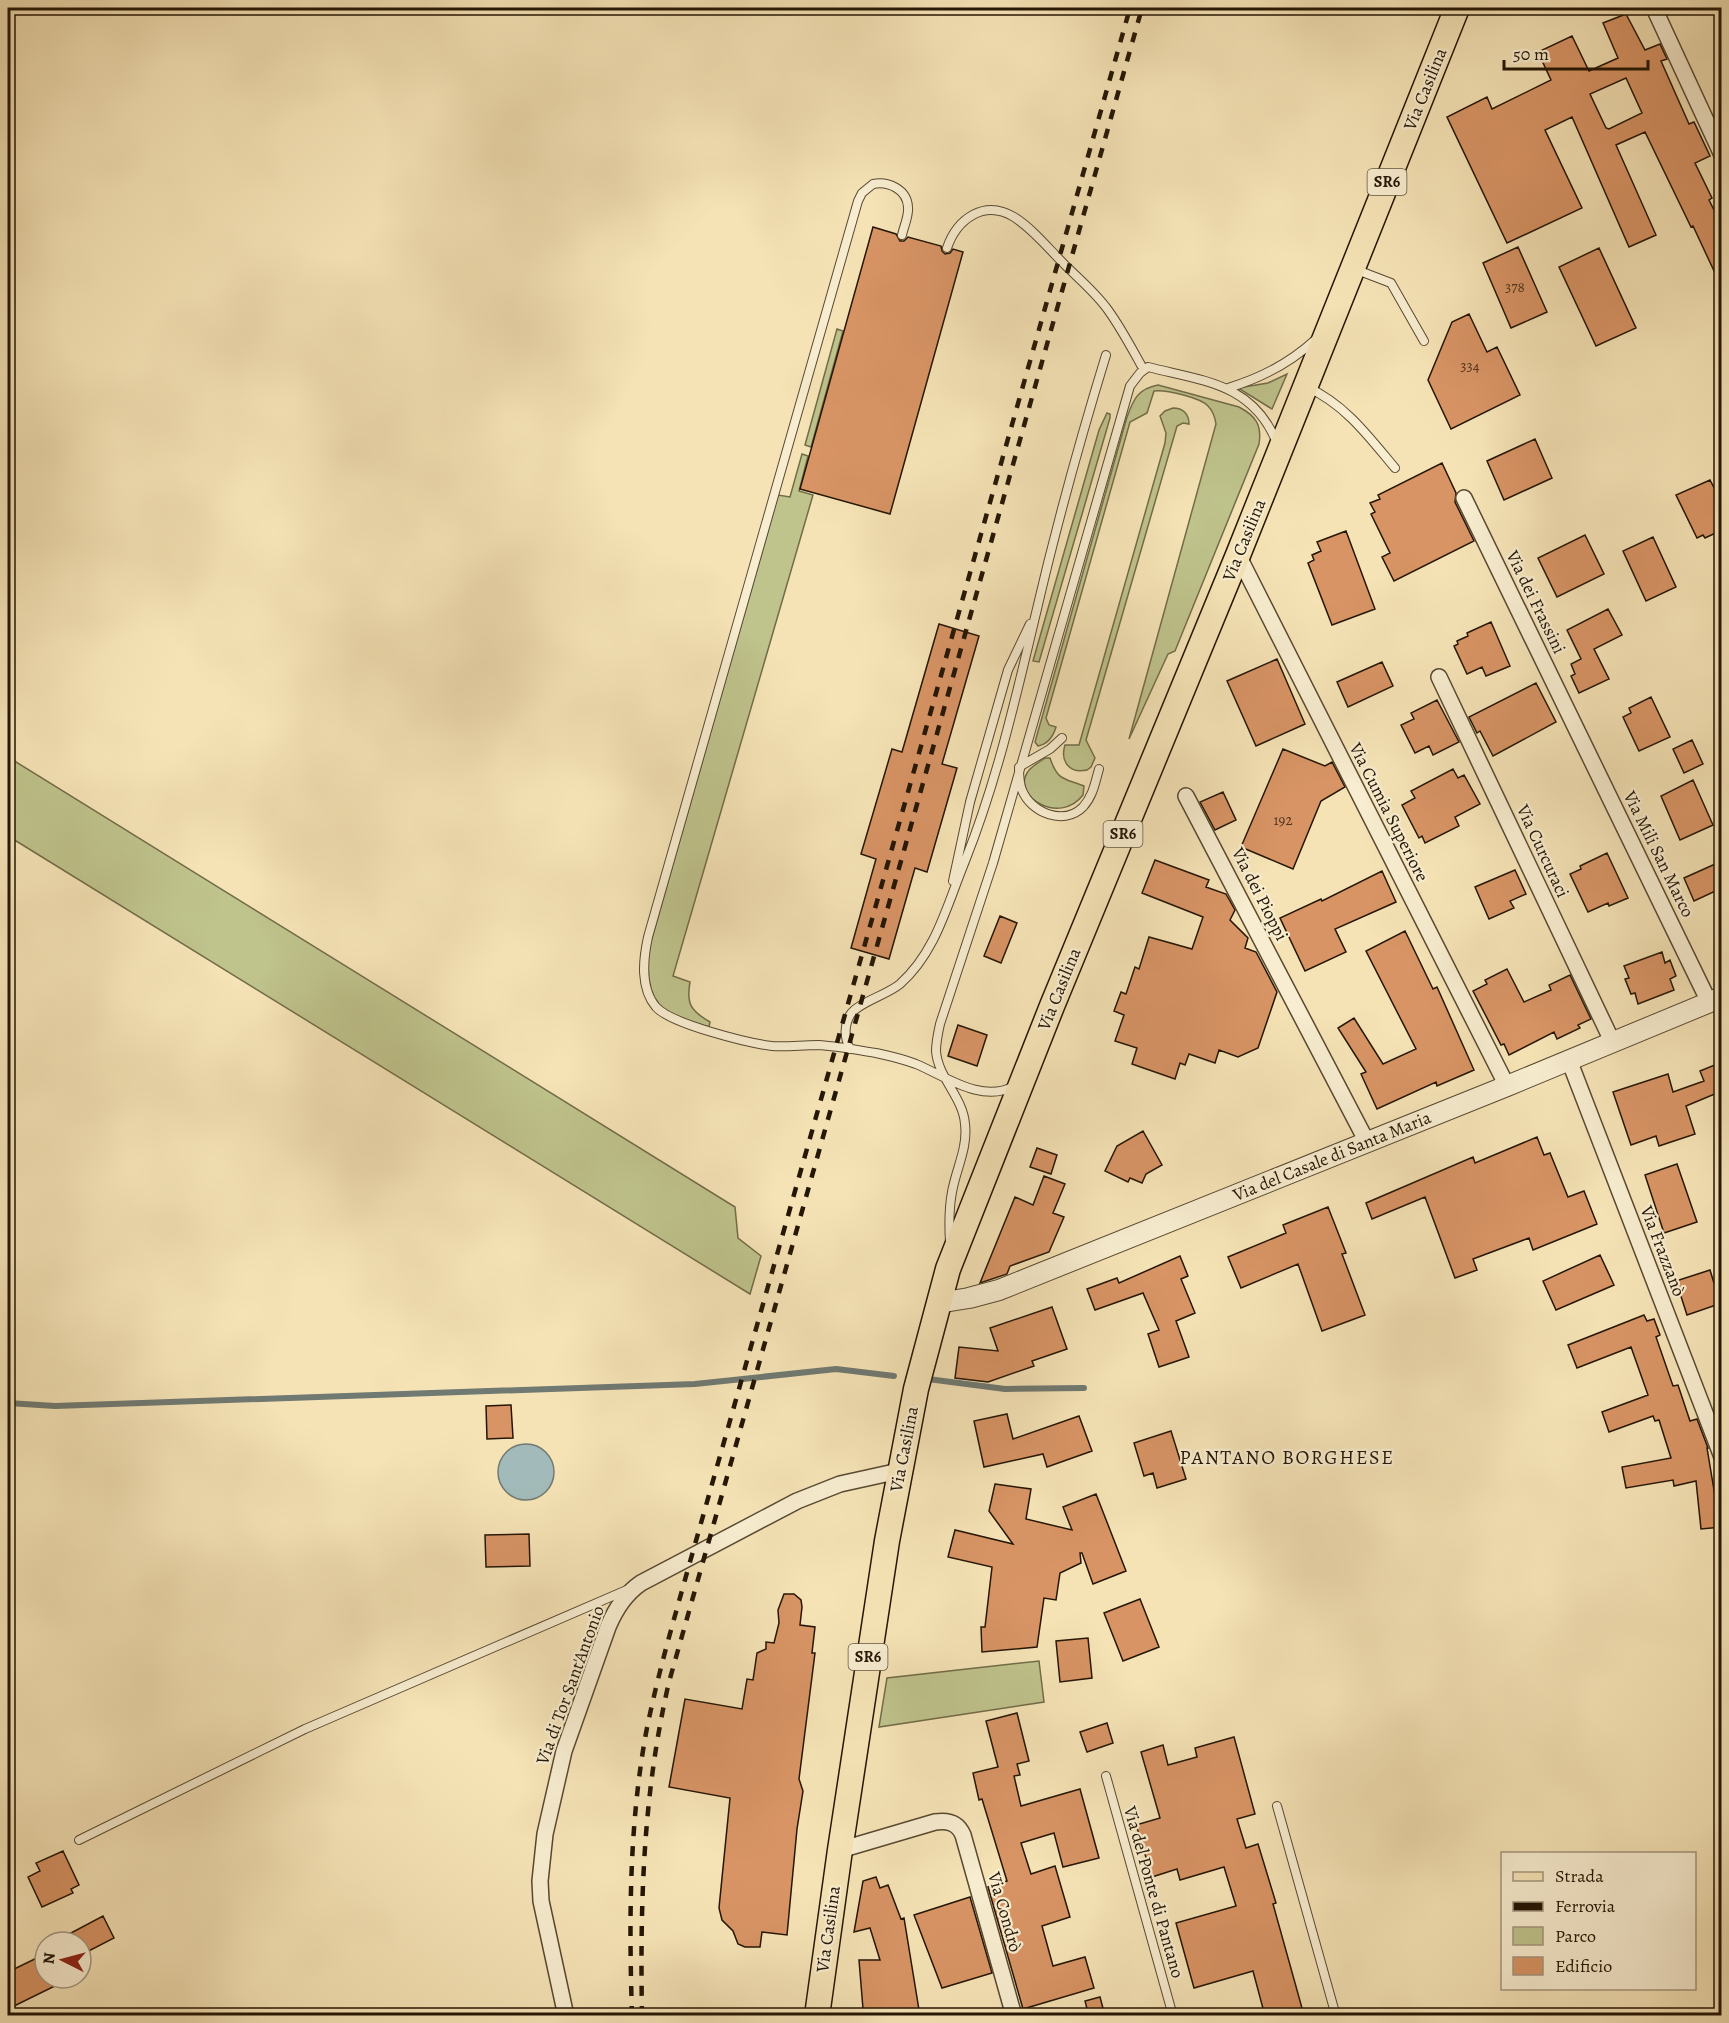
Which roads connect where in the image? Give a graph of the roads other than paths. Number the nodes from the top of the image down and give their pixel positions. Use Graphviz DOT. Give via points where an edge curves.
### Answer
graph roads {
  1 [pos="1457,8"];
  2 [pos="1654,8"];
  3 [pos="1722,154"];
  4 [pos="902,235"];
  5 [pos="947,248"];
  6 [pos="1353,269"];
  7 [pos="1331,324"];
  8 [pos="1424,341"];
  9 [pos="1106,355"];
  10 [pos="1141,365"];
  11 [pos="1306,387"];
  12 [pos="1228,388"];
  13 [pos="1280,452"];
  14 [pos="1395,468"];
  15 [pos="1464,498"];
  16 [pos="1238,555"];
  17 [pos="1036,612"];
  18 [pos="1439,677"];
  19 [pos="1574,723"];
  20 [pos="1062,738"];
  21 [pos="1019,767"];
  22 [pos="1099,769"];
  23 [pos="1186,796"];
  24 [pos="949,901"];
  25 [pos="1715,999"];
  26 [pos="1612,1041"];
  27 [pos="850,1049"];
  28 [pos="1569,1060"];
  29 [pos="946,1079"];
  30 [pos="1022,1080"];
  31 [pos="1506,1086"];
  32 [pos="1367,1142"];
  33 [pos="952,1259"];
  34 [pos="938,1303"];
  35 [pos="1722,1457"];
  36 [pos="899,1471"];
  37 [pos="641,1583"];
  38 [pos="1106,1776"];
  39 [pos="1277,1806"];
  40 [pos="79,1840"];
  41 [pos="840,1850"];
  42 [pos="566,2016"];
  43 [pos="817,2016"];
  44 [pos="1014,2016"];
  45 [pos="1173,2016"];
  46 [pos="1336,2016"];
  1 -- 6 [label="main road, Via Casilina / SR6"];
  2 -- 3 [label="street"];
  4 -- 27 [label="lane" via="908,210 906,198 887,184 873,184 858,201 645,955 648,991 657,1007 673,1019 757,1043"];
  5 -- 10 [label="lane" via="956,228 971,214 989,210 1014,217 1104,304"];
  6 -- 7 [label="main road, Via Casilina / SR6"];
  6 -- 8 [label="lane" via="1391,283"];
  7 -- 11 [label="main road, Via Casilina / SR6"];
  7 -- 12 [label="lane" via="1289,362"];
  9 -- 17 [label="lane"];
  11 -- 13 [label="main road, Via Casilina / SR6"];
  11 -- 14 [label="lane" via="1353,417"];
  12 -- 13 [label="lane" via="1259,413"];
  12 -- 21 [label="lane" via="1148,367 1130,386"];
  13 -- 16 [label="main road, Via Casilina / SR6"];
  15 -- 19 [label="street, Via dei Frassini"];
  16 -- 30 [label="main road, Via Casilina / SR6"];
  16 -- 31 [label="street, Via Cumia Superiore"];
  17 -- 24 [label="lane" via="980,825"];
  17 -- 24 [label="lane" via="1005,679 965,823"];
  18 -- 26 [label="street, Via Curcuraci"];
  19 -- 25 [label="street, Via Mili San Marco"];
  20 -- 21 [label="lane"];
  21 -- 22 [label="lane" via="1020,784 1028,801 1057,817 1081,809 1091,796"];
  21 -- 29 [label="lane" via="993,862 940,1024 936,1052"];
  23 -- 32 [label="street, Via dei Pioppi"];
  24 -- 27 [label="lane" via="932,945 913,972 888,992 852,1012 845,1033"];
  25 -- 26 [label="street, Via del Casale di Santa Maria"];
  26 -- 28 [label="street, Via del Casale di Santa Maria"];
  27 -- 29 [label="lane" via="902,1059"];
  28 -- 31 [label="street, Via del Casale di Santa Maria"];
  28 -- 35 [label="street, Via Frazzanò"];
  29 -- 30 [label="lane" via="991,1092 1012,1088"];
  29 -- 33 [label="lane" via="958,1098 966,1126 950,1203"];
  30 -- 33 [label="main road, Via Casilina / SR6"];
  31 -- 32 [label="street, Via del Casale di Santa Maria"];
  32 -- 34 [label="street, Via del Casale di Santa Maria" via="999,1290"];
  33 -- 34 [label="main road, Via Casilina / SR6"];
  34 -- 36 [label="main road, Via Casilina / SR6"];
  36 -- 37 [label="street, Via di Tor Sant'Antonio" via="848,1482 797,1501"];
  36 -- 41 [label="main road, Via Casilina / SR6"];
  37 -- 40 [label="lane" via="305,1729"];
  37 -- 42 [label="street, Via di Tor Sant'Antonio" via="623,1600 608,1627 564,1751 548,1820 541,1901"];
  38 -- 45 [label="lane, Via del Ponte di Pantano"];
  39 -- 46 [label="lane"];
  41 -- 43 [label="main road, Via Casilina / SR6"];
  41 -- 44 [label="street, Via Condrò" via="935,1822 953,1823 961,1830"];
}
